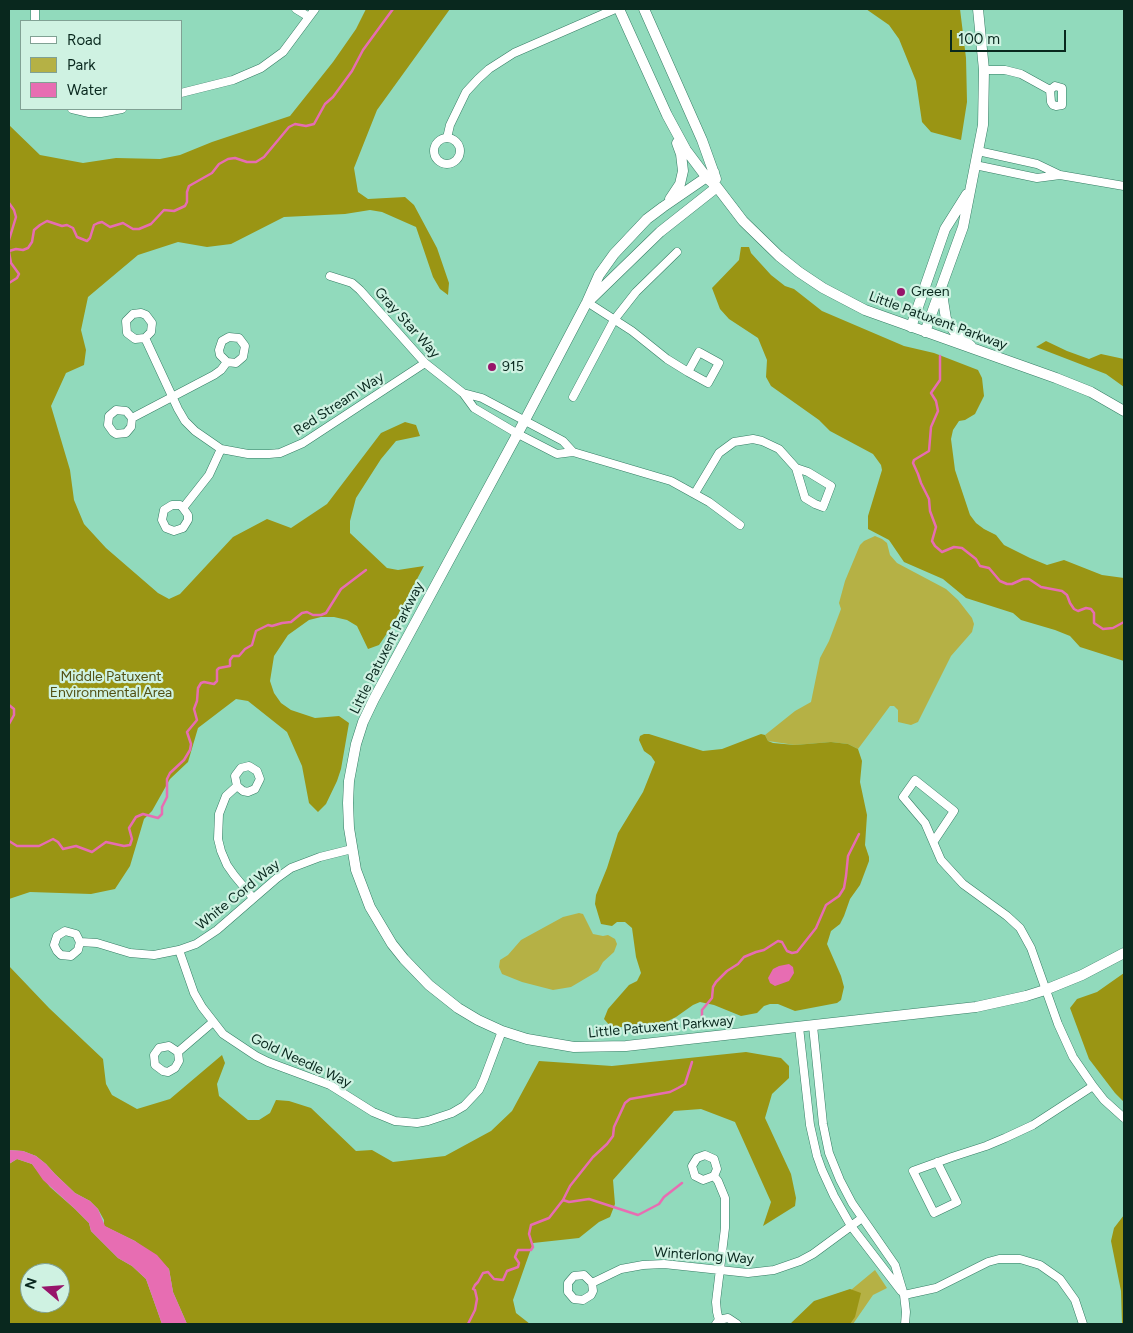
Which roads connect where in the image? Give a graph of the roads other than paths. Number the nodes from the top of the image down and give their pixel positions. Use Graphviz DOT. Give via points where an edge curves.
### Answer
graph roads {
  1 [pos="296,9"];
  2 [pos="315,9"];
  3 [pos="615,9"];
  4 [pos="620,9"];
  5 [pos="644,9"];
  6 [pos="978,9"];
  7 [pos="309,17"];
  8 [pos="984,70"];
  9 [pos="1050,90"];
  10 [pos="182,93"];
  11 [pos="75,110"];
  12 [pos="117,110"];
  13 [pos="667,115"];
  14 [pos="447,138"];
  15 [pos="978,151"];
  16 [pos="975,165"];
  17 [pos="711,175"];
  18 [pos="1060,175"];
  19 [pos="1124,186"];
  20 [pos="717,188"];
  21 [pos="968,191"];
  22 [pos="663,207"];
  23 [pos="677,252"];
  24 [pos="948,271"];
  25 [pos="330,276"];
  26 [pos="587,302"];
  27 [pos="614,320"];
  28 [pos="910,327"];
  29 [pos="925,332"];
  30 [pos="145,338"];
  31 [pos="976,350"];
  32 [pos="227,362"];
  33 [pos="425,363"];
  34 [pos="688,372"];
  35 [pos="463,393"];
  36 [pos="172,397"];
  37 [pos="573,397"];
  38 [pos="1124,411"];
  39 [pos="132,418"];
  40 [pos="525,420"];
  41 [pos="518,434"];
  42 [pos="222,449"];
  43 [pos="573,452"];
  44 [pos="796,468"];
  45 [pos="694,493"];
  46 [pos="184,508"];
  47 [pos="740,526"];
  48 [pos="237,786"];
  49 [pos="934,841"];
  50 [pos="352,850"];
  51 [pos="253,898"];
  52 [pos="80,942"];
  53 [pos="179,950"];
  54 [pos="1124,953"];
  55 [pos="1045,990"];
  56 [pos="213,1022"];
  57 [pos="813,1026"];
  58 [pos="798,1027"];
  59 [pos="502,1031"];
  60 [pos="178,1052"];
  61 [pos="1093,1086"];
  62 [pos="1124,1118"];
  63 [pos="937,1162"];
  64 [pos="714,1176"];
  65 [pos="862,1218"];
  66 [pos="851,1226"];
  67 [pos="721,1270"];
  68 [pos="592,1283"];
  69 [pos="904,1295"];
  70 [pos="718,1322"];
  71 [pos="737,1324"];
  72 [pos="905,1324"];
  73 [pos="1083,1324"];
  1 -- 7 [label="street"];
  2 -- 7 [label="street"];
  3 -- 14 [label="street" via="514,53 489,69 466,92"];
  4 -- 13 [label="street, Little Patuxent Parkway"];
  5 -- 17 [label="street, Little Patuxent Parkway"];
  6 -- 8 [label="street"];
  7 -- 10 [label="street" via="282,52 261,68 234,80"];
  8 -- 9 [label="street" via="1013,71"];
  8 -- 15 [label="street" via="983,126"];
  11 -- 12 [label="street" via="89,114"];
  13 -- 17 [label="street, Little Patuxent Parkway" via="686,150"];
  13 -- 22 [label="street" via="681,154 683,171 676,192"];
  15 -- 16 [label="street"];
  15 -- 18 [label="street" via="1037,164"];
  16 -- 18 [label="street" via="1038,178"];
  16 -- 21 [label="street"];
  17 -- 20 [label="street, Little Patuxent Parkway"];
  17 -- 22 [label="street, Little Patuxent Parkway"];
  18 -- 19 [label="street"];
  20 -- 26 [label="street, Little Patuxent Parkway" via="660,232"];
  20 -- 28 [label="street, Little Patuxent Parkway" via="743,221 799,272 843,300"];
  21 -- 24 [label="street" via="963,227"];
  21 -- 28 [label="street" via="945,229"];
  22 -- 26 [label="street, Little Patuxent Parkway" via="614,254 599,275"];
  23 -- 27 [label="street" via="636,292"];
  24 -- 29 [label="street"];
  24 -- 31 [label="street" via="943,300 946,319 956,334"];
  25 -- 33 [label="street, Gray Star Way" via="352,283 360,290"];
  26 -- 27 [label="street"];
  26 -- 40 [label="street, Little Patuxent Parkway"];
  27 -- 34 [label="street"];
  27 -- 37 [label="street"];
  28 -- 29 [label="street, Little Patuxent Parkway"];
  29 -- 31 [label="street, Little Patuxent Parkway"];
  30 -- 36 [label="street, Red Stream Way"];
  31 -- 38 [label="street, Little Patuxent Parkway" via="1076,386"];
  32 -- 36 [label="street" via="214,375"];
  33 -- 35 [label="street, Gray Star Way"];
  33 -- 42 [label="street, Red Stream Way" via="293,448 260,455"];
  35 -- 40 [label="street, Gray Star Way" via="482,398"];
  35 -- 41 [label="street, Gray Star Way" via="474,408"];
  36 -- 39 [label="street"];
  36 -- 42 [label="street, Red Stream Way" via="190,426"];
  40 -- 41 [label="street, Little Patuxent Parkway"];
  40 -- 43 [label="street, Gray Star Way" via="563,441"];
  41 -- 43 [label="street, Gray Star Way" via="557,454"];
  41 -- 50 [label="street, Little Patuxent Parkway" via="363,722 349,781"];
  42 -- 46 [label="street" via="209,475"];
  43 -- 45 [label="street" via="661,477"];
  44 -- 44 [label="street" via="831,486 823,507 805,498"];
  44 -- 45 [label="street" via="778,449 762,441 743,440 726,446 719,453"];
  45 -- 47 [label="street" via="725,512"];
  48 -- 51 [label="street" via="222,805 218,839 227,865"];
  49 -- 49 [label="street" via="925,823 903,797 915,780 954,811"];
  49 -- 55 [label="street" via="941,860 956,878 1020,928 1031,948"];
  50 -- 51 [label="street, White Cord Way" via="304,862"];
  50 -- 59 [label="street, Little Patuxent Parkway" via="370,907 404,959 443,997"];
  51 -- 53 [label="street, White Cord Way" via="217,930 196,944"];
  52 -- 53 [label="street, White Cord Way" via="142,954"];
  53 -- 56 [label="street, Gold Needle Way" via="194,993"];
  54 -- 55 [label="street, Little Patuxent Parkway"];
  55 -- 57 [label="street, Little Patuxent Parkway" via="976,1007"];
  55 -- 61 [label="street" via="1073,1057"];
  56 -- 59 [label="street, Gold Needle Way" via="223,1034 268,1062 330,1085 385,1118 417,1122 452,1113 472,1098 484,1079"];
  56 -- 60 [label="street"];
  57 -- 58 [label="street, Little Patuxent Parkway"];
  57 -- 65 [label="street" via="826,1140 840,1180"];
  58 -- 59 [label="street, Little Patuxent Parkway" via="598,1048 552,1045"];
  58 -- 66 [label="street" via="817,1156"];
  61 -- 62 [label="street"];
  61 -- 63 [label="street" via="1026,1128 986,1146"];
  63 -- 63 [label="street" via="913,1170 934,1213 957,1202"];
  64 -- 67 [label="street" via="726,1205"];
  65 -- 66 [label="street, Winterlong Way"];
  65 -- 69 [label="street" via="895,1265"];
  66 -- 67 [label="street, Winterlong Way" via="813,1254 786,1267 759,1273"];
  66 -- 69 [label="street"];
  67 -- 68 [label="street, Winterlong Way" via="643,1264 621,1269"];
  67 -- 70 [label="street" via="716,1302"];
  69 -- 72 [label="street"];
  69 -- 73 [label="street" via="936,1288 988,1262 1020,1259 1040,1265 1060,1279 1075,1300"];
  70 -- 71 [label="street" via="728,1318"];
}
